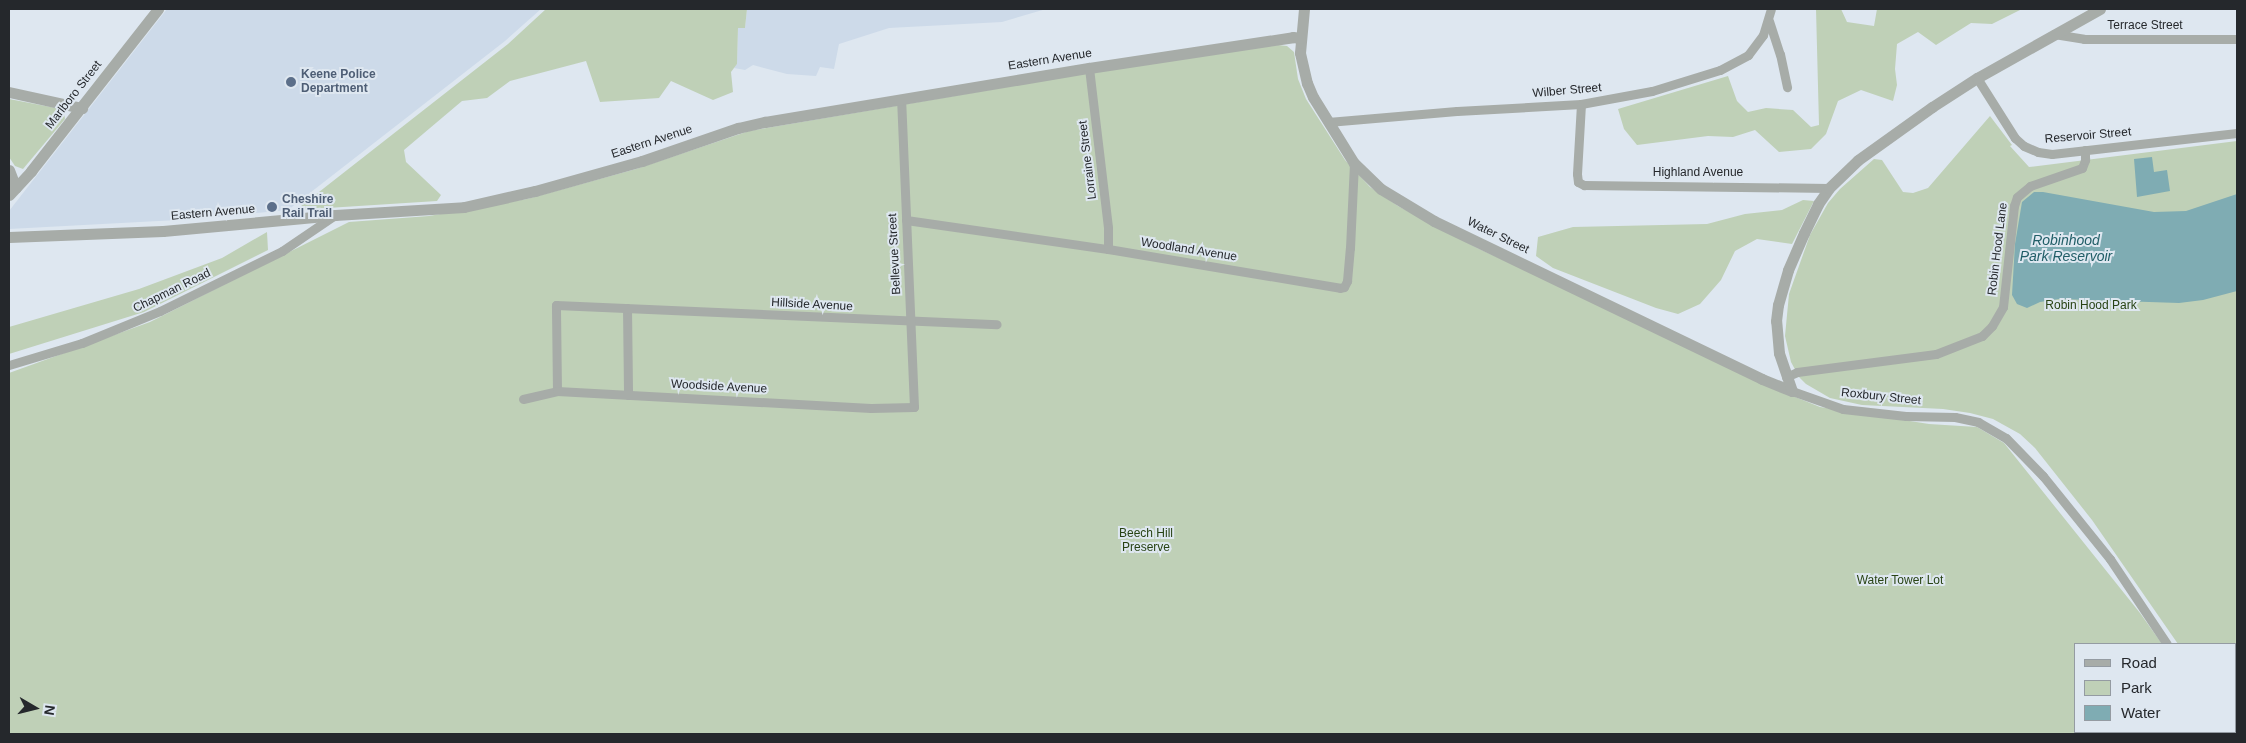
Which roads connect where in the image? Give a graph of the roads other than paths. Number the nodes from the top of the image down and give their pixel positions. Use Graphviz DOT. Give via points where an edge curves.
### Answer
graph roads {
  1 [pos="158,9"];
  2 [pos="1304,9"];
  3 [pos="1771,9"];
  4 [pos="2100,9"];
  5 [pos="1769,22"];
  6 [pos="2054,34"];
  7 [pos="1300,38"];
  8 [pos="2237,38"];
  9 [pos="1089,68"];
  10 [pos="1977,78"];
  11 [pos="1787,87"];
  12 [pos="9,92"];
  13 [pos="901,100"];
  14 [pos="1581,104"];
  15 [pos="82,108"];
  16 [pos="1328,122"];
  17 [pos="2237,133"];
  18 [pos="2085,150"];
  19 [pos="1354,163"];
  20 [pos="9,170"];
  21 [pos="1829,188"];
  22 [pos="12,191"];
  23 [pos="335,215"];
  24 [pos="906,220"];
  25 [pos="9,237"];
  26 [pos="1108,249"];
  27 [pos="627,308"];
  28 [pos="911,322"];
  29 [pos="997,324"];
  30 [pos="9,365"];
  31 [pos="1786,377"];
  32 [pos="557,391"];
  33 [pos="1792,391"];
  34 [pos="628,394"];
  35 [pos="523,399"];
  36 [pos="914,407"];
  37 [pos="2166,643"];
  1 -- 15 [label="street, Marlboro Street"];
  2 -- 7 [label="street, Water Street"];
  3 -- 5 [label="street, Wilber Street"];
  4 -- 6 [label="street"];
  5 -- 11 [label="street"];
  5 -- 14 [label="street, Wilber Street" via="1757,46 1748,55 1720,70 1652,92"];
  6 -- 8 [label="street, Terrace Street" via="2084,39"];
  6 -- 10 [label="street"];
  7 -- 9 [label="street, Eastern Avenue"];
  7 -- 16 [label="street, Water Street" via="1307,83"];
  9 -- 13 [label="street, Eastern Avenue"];
  9 -- 26 [label="street, Lorraine Street"];
  10 -- 18 [label="street, Reservoir Street" via="2024,146 2052,154"];
  10 -- 21 [label="street" via="1884,140"];
  12 -- 15 [label="street"];
  13 -- 23 [label="street, Eastern Avenue" via="738,128 633,164 490,202 446,209"];
  13 -- 24 [label="street, Bellevue Street"];
  14 -- 16 [label="street, Wilber Street"];
  14 -- 21 [label="street, Highland Avenue" via="1577,172 1578,182 1584,185"];
  15 -- 22 [label="street, Marlboro Street"];
  16 -- 19 [label="street, Water Street"];
  17 -- 18 [label="street, Reservoir Street"];
  18 -- 31 [label="street, Robin Hood Lane" via="2082,168 2030,186 2017,197 2003,307 1982,336 1936,354 1797,372"];
  19 -- 26 [label="street, Woodland Avenue" via="1350,248 1344,287"];
  19 -- 33 [label="street, Water Street" via="1381,189 1434,221"];
  20 -- 22 [label="street"];
  21 -- 31 [label="street" via="1804,233 1778,305 1777,338"];
  23 -- 25 [label="street, Eastern Avenue" via="163,231"];
  23 -- 30 [label="street, Chapman Road" via="282,251 160,311 82,343"];
  24 -- 26 [label="street, Woodland Avenue"];
  24 -- 28 [label="street, Bellevue Street"];
  27 -- 28 [label="street, Hillside Avenue"];
  27 -- 32 [label="street, Hillside Avenue" via="556,305"];
  27 -- 34 [label="street"];
  28 -- 29 [label="street, Hillside Avenue"];
  28 -- 36 [label="street, Bellevue Street"];
  31 -- 33 [label="street"];
  32 -- 34 [label="street, Woodside Avenue"];
  32 -- 35 [label="street, Woodside Avenue"];
  33 -- 37 [label="street, Roxbury Street" via="1843,409 1970,420 2006,438 2043,476 2110,559"];
  34 -- 36 [label="street, Woodside Avenue" via="871,408"];
}
